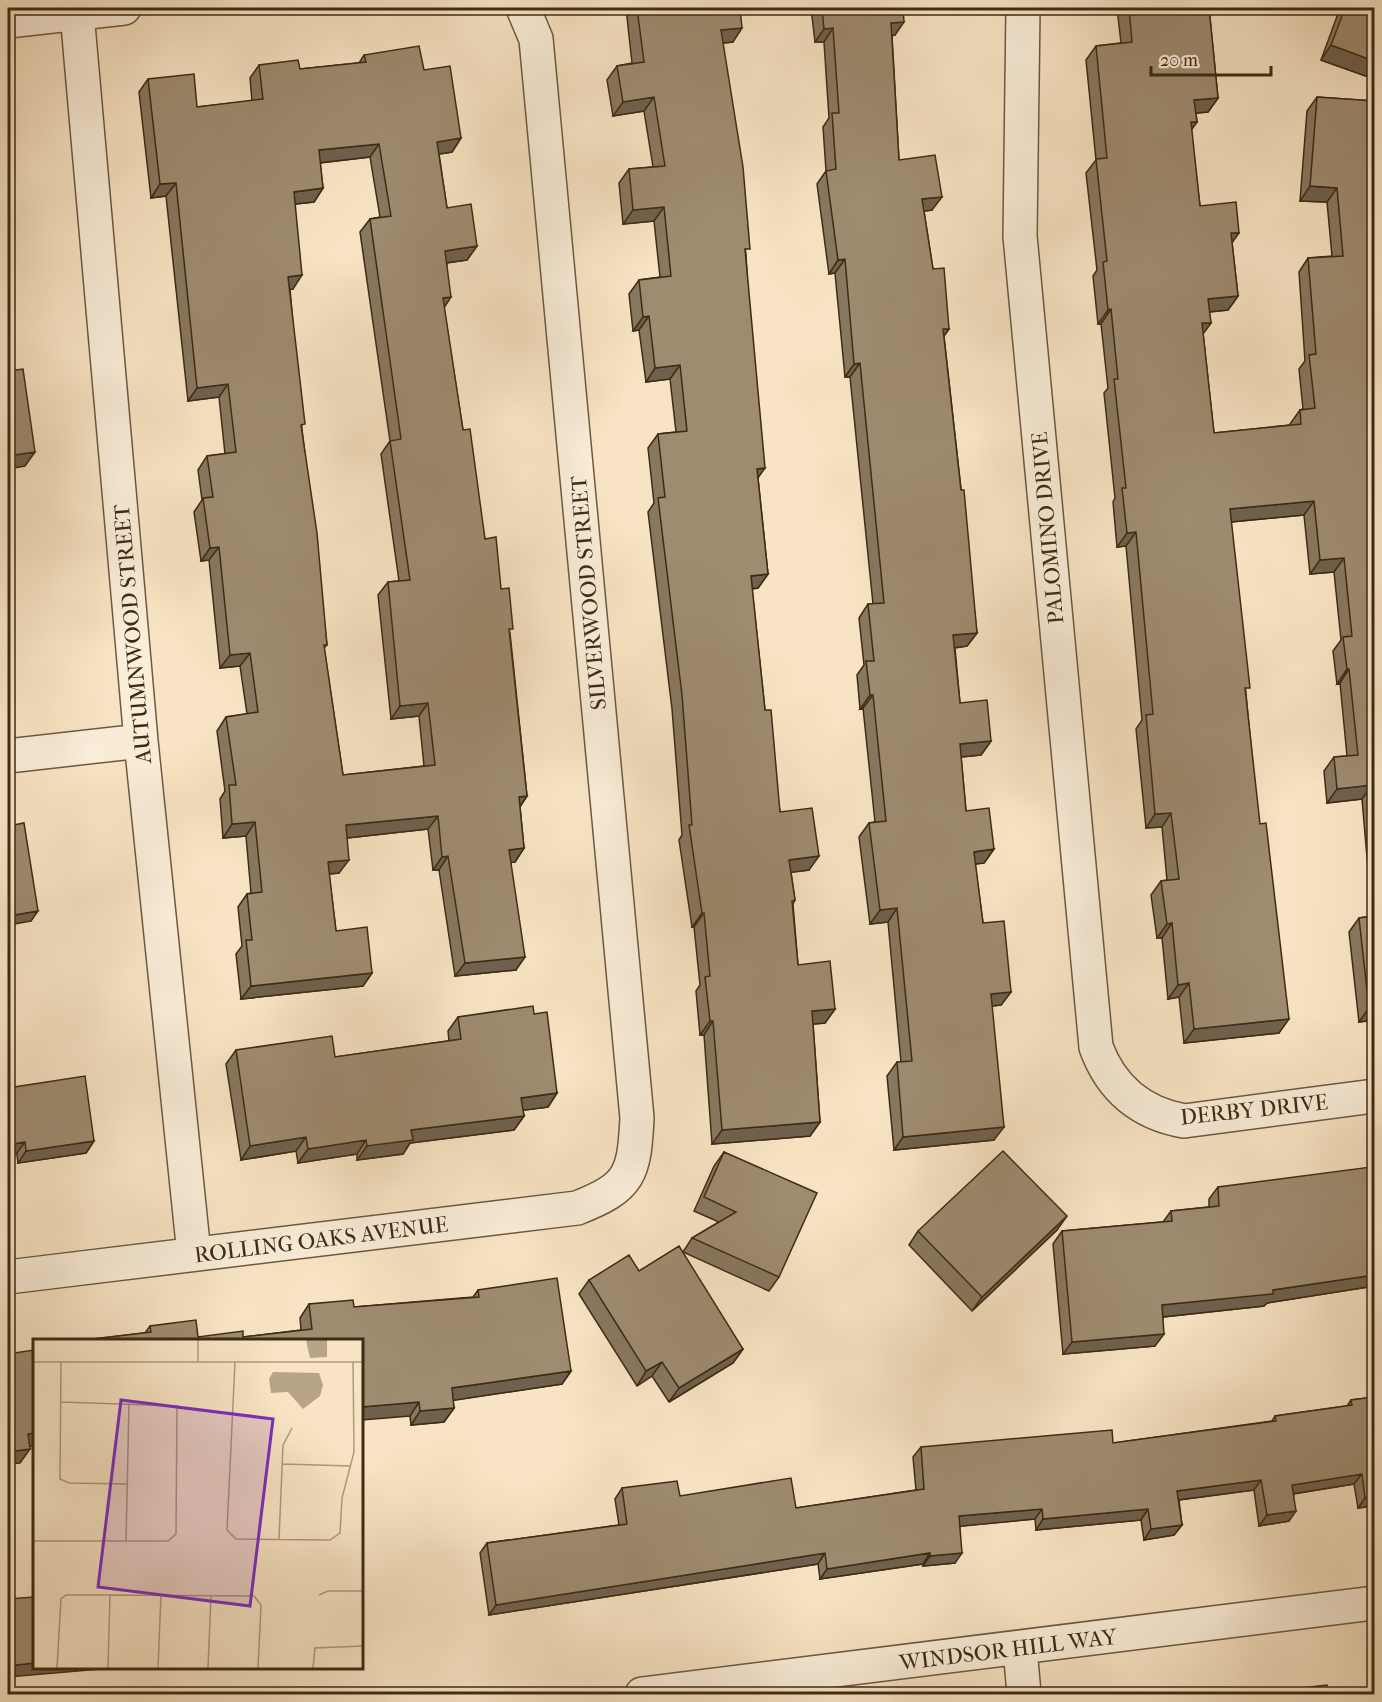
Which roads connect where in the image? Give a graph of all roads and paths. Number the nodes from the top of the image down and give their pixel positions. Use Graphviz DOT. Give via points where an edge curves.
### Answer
graph roads {
  1 [pos="124,8"];
  2 [pos="523,8"];
  3 [pos="1023,8"];
  4 [pos="77,13"];
  5 [pos="8,21"];
  6 [pos="141,741"];
  7 [pos="8,756"];
  8 [pos="1096,1047"];
  9 [pos="1374,1096"];
  10 [pos="626,1180"];
  11 [pos="194,1254"];
  12 [pos="8,1277"];
  13 [pos="1374,1603"];
  14 [pos="1020,1648"];
  15 [pos="642,1695"];
  16 [pos="1024,1695"];
  1 -- 4 [label="street"];
  2 -- 10 [label="street, SILVERWOOD STREET" via="536,39 637,1118 633,1158"];
  3 -- 8 [label="street, PALOMINO DRIVE" via="1020,236"];
  4 -- 5 [label="street"];
  4 -- 6 [label="street, AUTUMNWOOD STREET"];
  6 -- 7 [label="street"];
  6 -- 11 [label="street, AUTUMNWOOD STREET"];
  8 -- 9 [label="street, DERBY DRIVE" via="1114,1083 1147,1110 1165,1118 1184,1120"];
  10 -- 11 [label="street, ROLLING OAKS AVENUE" via="612,1192 577,1208"];
  11 -- 12 [label="street, ROLLING OAKS AVENUE"];
  13 -- 14 [label="street, WINDSOR HILL WAY"];
  14 -- 15 [label="street, WINDSOR HILL WAY"];
  14 -- 16 [label="street"];
}
